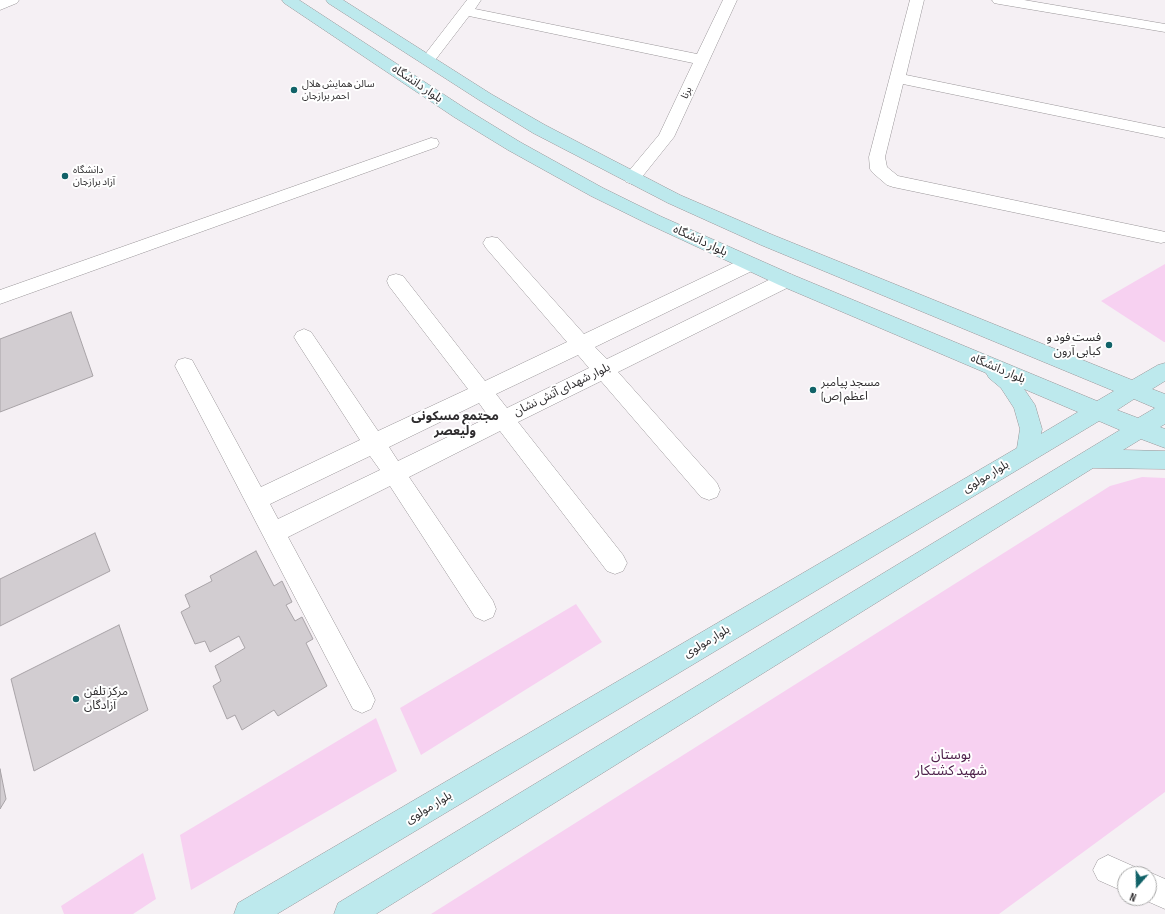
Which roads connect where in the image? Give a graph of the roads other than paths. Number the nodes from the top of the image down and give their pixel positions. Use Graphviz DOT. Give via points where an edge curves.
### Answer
graph roads {
  1 [pos="12,0"];
  2 [pos="289,0"];
  3 [pos="332,0"];
  4 [pos="730,0"];
  5 [pos="917,0"];
  6 [pos="999,0"];
  7 [pos="470,5"];
  8 [pos="0,6"];
  9 [pos="1165,28"];
  10 [pos="428,60"];
  11 [pos="702,60"];
  12 [pos="897,78"];
  13 [pos="1165,133"];
  14 [pos="431,143"];
  15 [pos="632,178"];
  16 [pos="597,192"];
  17 [pos="1161,237"];
  18 [pos="492,243"];
  19 [pos="749,264"];
  20 [pos="786,280"];
  21 [pos="396,281"];
  22 [pos="0,297"];
  23 [pos="304,337"];
  24 [pos="582,345"];
  25 [pos="985,364"];
  26 [pos="185,366"];
  27 [pos="604,370"];
  28 [pos="1165,370"];
  29 [pos="1132,390"];
  30 [pos="482,392"];
  31 [pos="1165,403"];
  32 [pos="1097,411"];
  33 [pos="1165,413"];
  34 [pos="503,419"];
  35 [pos="1140,428"];
  36 [pos="1165,439"];
  37 [pos="374,444"];
  38 [pos="1027,453"];
  39 [pos="1090,459"];
  40 [pos="1165,460"];
  41 [pos="394,474"];
  42 [pos="709,490"];
  43 [pos="256,500"];
  44 [pos="274,533"];
  45 [pos="615,563"];
  46 [pos="484,609"];
  47 [pos="362,700"];
  48 [pos="249,914"];
  49 [pos="349,914"];
  1 -- 8 [label="street"];
  2 -- 16 [label="main road, بلوار دانشگاه" via="460,113"];
  3 -- 10 [label="main road, بلوار دانشگاه"];
  4 -- 11 [label="street, برنا"];
  5 -- 12 [label="street"];
  6 -- 9 [label="street"];
  7 -- 10 [label="street"];
  7 -- 11 [label="street"];
  10 -- 15 [label="main road, بلوار دانشگاه" via="539,129"];
  11 -- 15 [label="street, برنا" via="666,137"];
  12 -- 13 [label="street"];
  12 -- 17 [label="street" via="877,157 879,169 893,181"];
  14 -- 22 [label="street"];
  15 -- 16 [label="main road"];
  15 -- 29 [label="main road, بلوار دانشگاه" via="767,240"];
  16 -- 19 [label="main road, بلوار دانشگاه"];
  18 -- 24 [label="street"];
  19 -- 20 [label="main road, بلوار دانشگاه"];
  19 -- 24 [label="street"];
  20 -- 25 [label="main road, بلوار دانشگاه"];
  20 -- 27 [label="street, بلوار شهدای آتش نشان"];
  21 -- 30 [label="street"];
  23 -- 37 [label="street"];
  24 -- 27 [label="street"];
  24 -- 30 [label="street"];
  25 -- 32 [label="main road, بلوار دانشگاه"];
  25 -- 38 [label="main road" via="1008,382 1024,405 1031,429"];
  26 -- 43 [label="street"];
  27 -- 34 [label="street, بلوار شهدای آتش نشان"];
  27 -- 42 [label="street"];
  28 -- 29 [label="main road, بلوار مولوی"];
  29 -- 31 [label="main road, بلوار دانشگاه"];
  29 -- 32 [label="main road, بلوار مولوی"];
  30 -- 34 [label="street"];
  30 -- 37 [label="street"];
  32 -- 35 [label="main road, بلوار دانشگاه"];
  32 -- 38 [label="main road, بلوار مولوی"];
  33 -- 35 [label="main road"];
  34 -- 41 [label="street, بلوار شهدای آتش نشان"];
  34 -- 45 [label="street"];
  35 -- 36 [label="main road, بلوار دانشگاه"];
  35 -- 39 [label="main road"];
  37 -- 41 [label="street"];
  37 -- 43 [label="street"];
  38 -- 48 [label="main road, بلوار مولوی"];
  39 -- 40 [label="main road"];
  39 -- 49 [label="main road"];
  41 -- 44 [label="street, بلوار شهدای آتش نشان"];
  41 -- 46 [label="street"];
  43 -- 44 [label="street"];
  44 -- 47 [label="street"];
}
